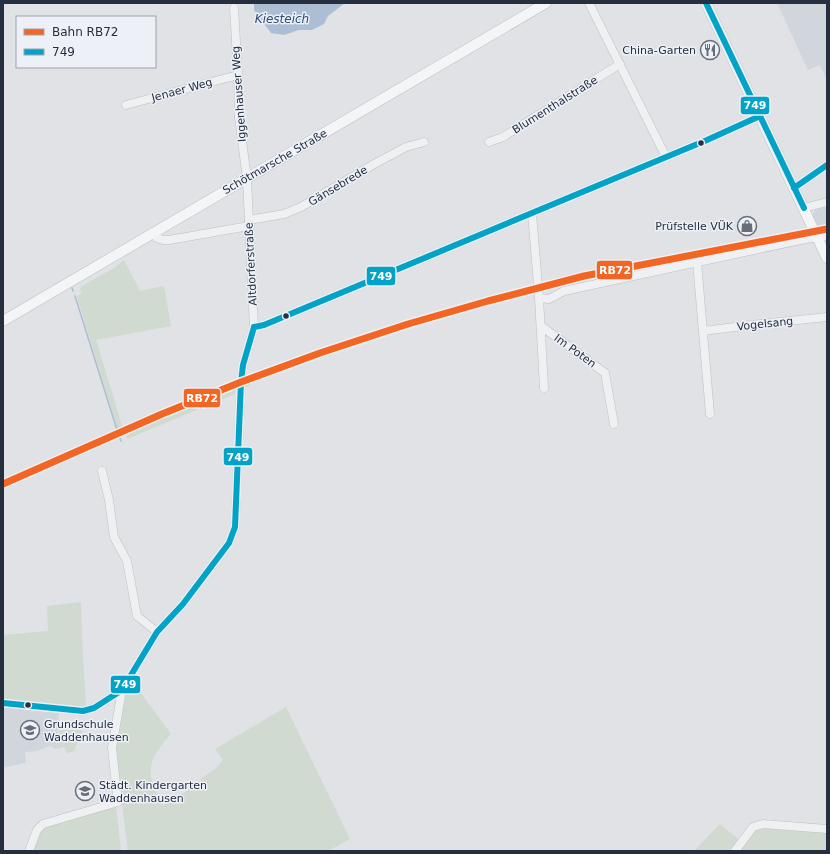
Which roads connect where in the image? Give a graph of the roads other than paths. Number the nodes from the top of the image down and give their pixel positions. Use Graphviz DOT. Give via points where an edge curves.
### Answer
graph roads {
  1 [pos="546,3"];
  2 [pos="589,3"];
  3 [pos="706,3"];
  4 [pos="234,8"];
  5 [pos="620,64"];
  6 [pos="238,75"];
  7 [pos="126,105"];
  8 [pos="760,116"];
  9 [pos="424,142"];
  10 [pos="489,142"];
  11 [pos="666,157"];
  12 [pos="827,165"];
  13 [pos="247,179"];
  14 [pos="794,188"];
  15 [pos="827,202"];
  16 [pos="804,208"];
  17 [pos="532,213"];
  18 [pos="249,223"];
  19 [pos="822,237"];
  20 [pos="157,238"];
  21 [pos="827,258"];
  22 [pos="697,262"];
  23 [pos="539,298"];
  24 [pos="827,317"];
  25 [pos="3,322"];
  26 [pos="540,326"];
  27 [pos="254,327"];
  28 [pos="703,331"];
  29 [pos="544,388"];
  30 [pos="710,414"];
  31 [pos="614,424"];
  32 [pos="102,471"];
  33 [pos="157,632"];
  34 [pos="122,690"];
  35 [pos="3,703"];
  36 [pos="827,829"];
  37 [pos="29,851"];
  38 [pos="735,851"];
  1 -- 13 [label="main road, Schötmarsche Straße"];
  2 -- 5 [label="street"];
  3 -- 8 [label="main road"];
  4 -- 6 [label="street, Iggenhauser Weg"];
  5 -- 10 [label="street, Blumenthalstraße" via="503,137"];
  5 -- 11 [label="street"];
  6 -- 7 [label="street, Jenaer Weg"];
  6 -- 13 [label="street, Iggenhauser Weg" via="239,117"];
  8 -- 11 [label="street"];
  8 -- 14 [label="main road"];
  9 -- 18 [label="street, Gänsebrede" via="406,147 376,163 301,208"];
  11 -- 17 [label="street"];
  12 -- 14 [label="street"];
  13 -- 18 [label="street, Altdorferstraße"];
  13 -- 25 [label="main road, Schötmarsche Straße"];
  14 -- 16 [label="main road"];
  15 -- 16 [label="street"];
  16 -- 19 [label="main road"];
  17 -- 23 [label="street, Im Poten"];
  17 -- 27 [label="street"];
  18 -- 20 [label="street, Gänsebrede" via="169,240"];
  18 -- 27 [label="street, Altdorferstraße"];
  19 -- 21 [label="main road"];
  19 -- 22 [label="street" via="805,238"];
  22 -- 23 [label="street" via="564,291 549,299"];
  22 -- 28 [label="street"];
  23 -- 26 [label="street, Im Poten"];
  24 -- 28 [label="street, Vogelsang"];
  26 -- 29 [label="street, Im Poten"];
  26 -- 31 [label="street, Im Poten" via="605,373"];
  27 -- 33 [label="street, Altdorferstraße" via="241,382 233,535 229,544 183,604"];
  28 -- 30 [label="street"];
  32 -- 33 [label="street" via="114,537 127,561 137,616"];
  33 -- 34 [label="street, Altdorferstraße"];
  34 -- 35 [label="street, Altdorferstraße" via="94,708 83,710"];
  34 -- 37 [label="street" via="112,748 118,802 43,824 37,830"];
  36 -- 38 [label="street" via="763,824 753,827"];
}
